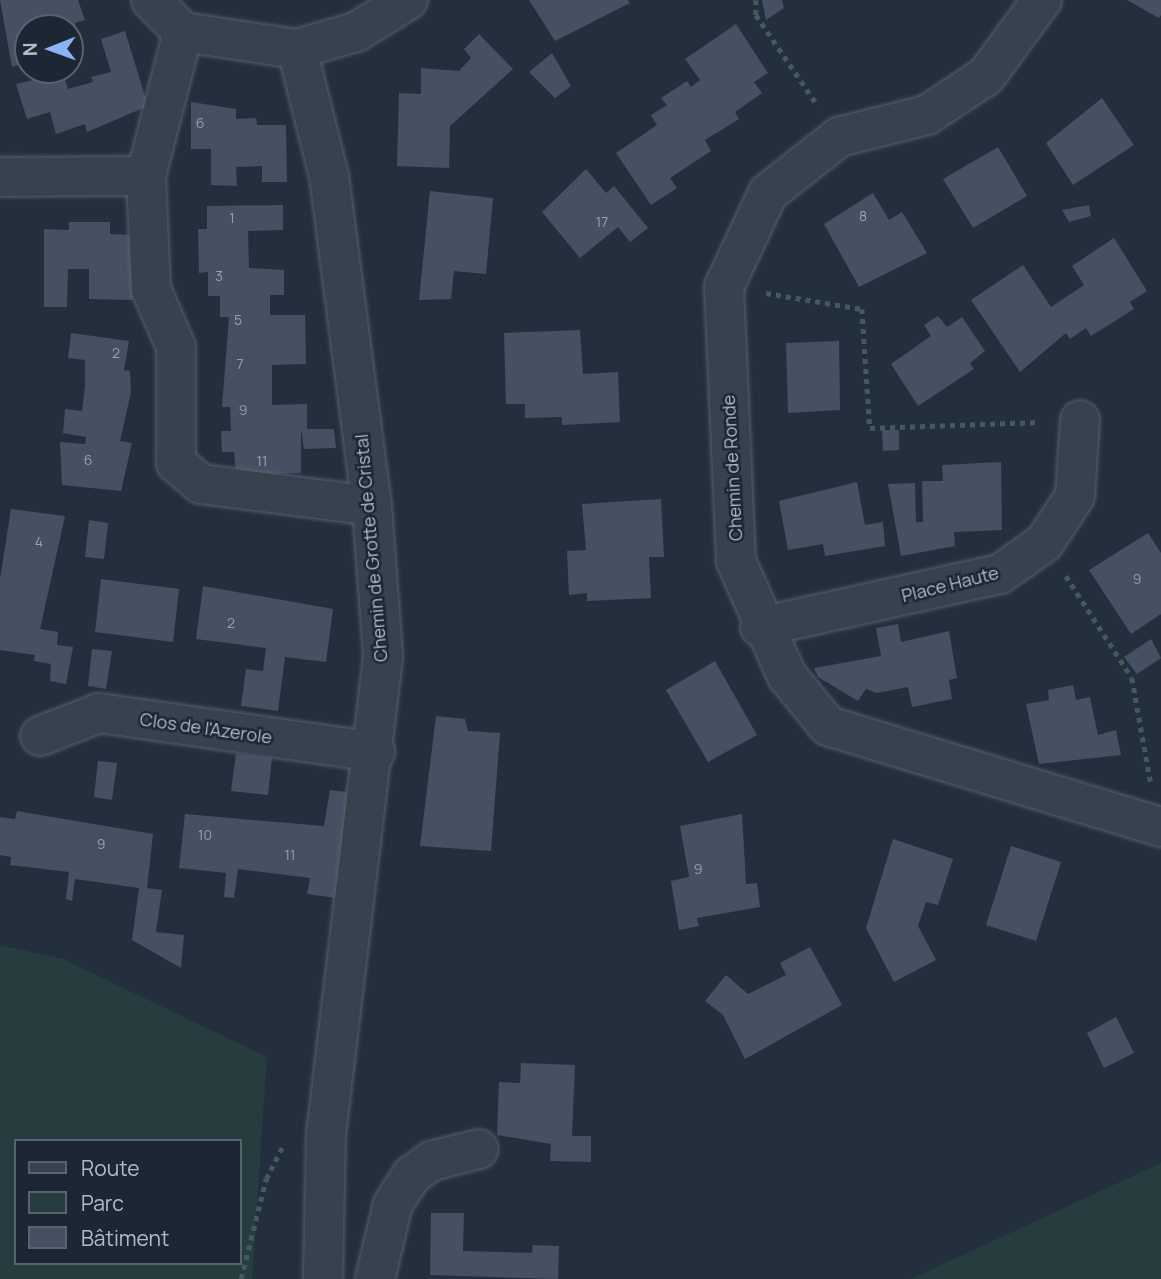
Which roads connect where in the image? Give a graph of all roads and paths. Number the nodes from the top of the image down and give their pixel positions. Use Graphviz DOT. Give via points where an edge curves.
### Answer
graph roads {
  1 [pos="151,0"];
  2 [pos="408,0"];
  3 [pos="756,0"];
  4 [pos="1042,0"];
  5 [pos="183,32"];
  6 [pos="297,49"];
  7 [pos="839,137"];
  8 [pos="146,176"];
  9 [pos="0,177"];
  10 [pos="724,287"];
  11 [pos="1080,420"];
  12 [pos="372,506"];
  13 [pos="1045,543"];
  14 [pos="760,627"];
  15 [pos="40,736"];
  16 [pos="375,752"];
  17 [pos="1160,827"];
  18 [pos="479,1149"];
  19 [pos="323,1279"];
  20 [pos="375,1279"];
  1 -- 5 [label="street"];
  2 -- 6 [label="street" via="356,32"];
  3 -- 7 [label="path" via="756,16"];
  4 -- 7 [label="street, Chemin de Ronde" via="986,76 927,115"];
  5 -- 6 [label="street"];
  5 -- 8 [label="street"];
  6 -- 12 [label="street, Chemin de Grotte de Cristal" via="328,176"];
  7 -- 10 [label="street, Chemin de Ronde" via="768,193"];
  8 -- 9 [label="street"];
  8 -- 12 [label="street" via="151,289 176,347 176,463 201,484"];
  10 -- 11 [label="path" via="862,309 870,428"];
  10 -- 14 [label="street, Chemin de Ronde" via="736,562"];
  11 -- 13 [label="street, Place Haute" via="1076,496"];
  12 -- 16 [label="street, Chemin de Grotte de Cristal" via="383,657"];
  13 -- 14 [label="street, Place Haute" via="1000,574"];
  13 -- 17 [label="path" via="1132,678"];
  14 -- 17 [label="street, Chemin de Ronde" via="787,676 828,726"];
  15 -- 16 [label="street, Clos de l'Azerole" via="99,713"];
  16 -- 19 [label="street, Chemin de Grotte de Cristal" via="326,1134"];
  18 -- 20 [label="street" via="431,1161 412,1175 393,1204"];
}
